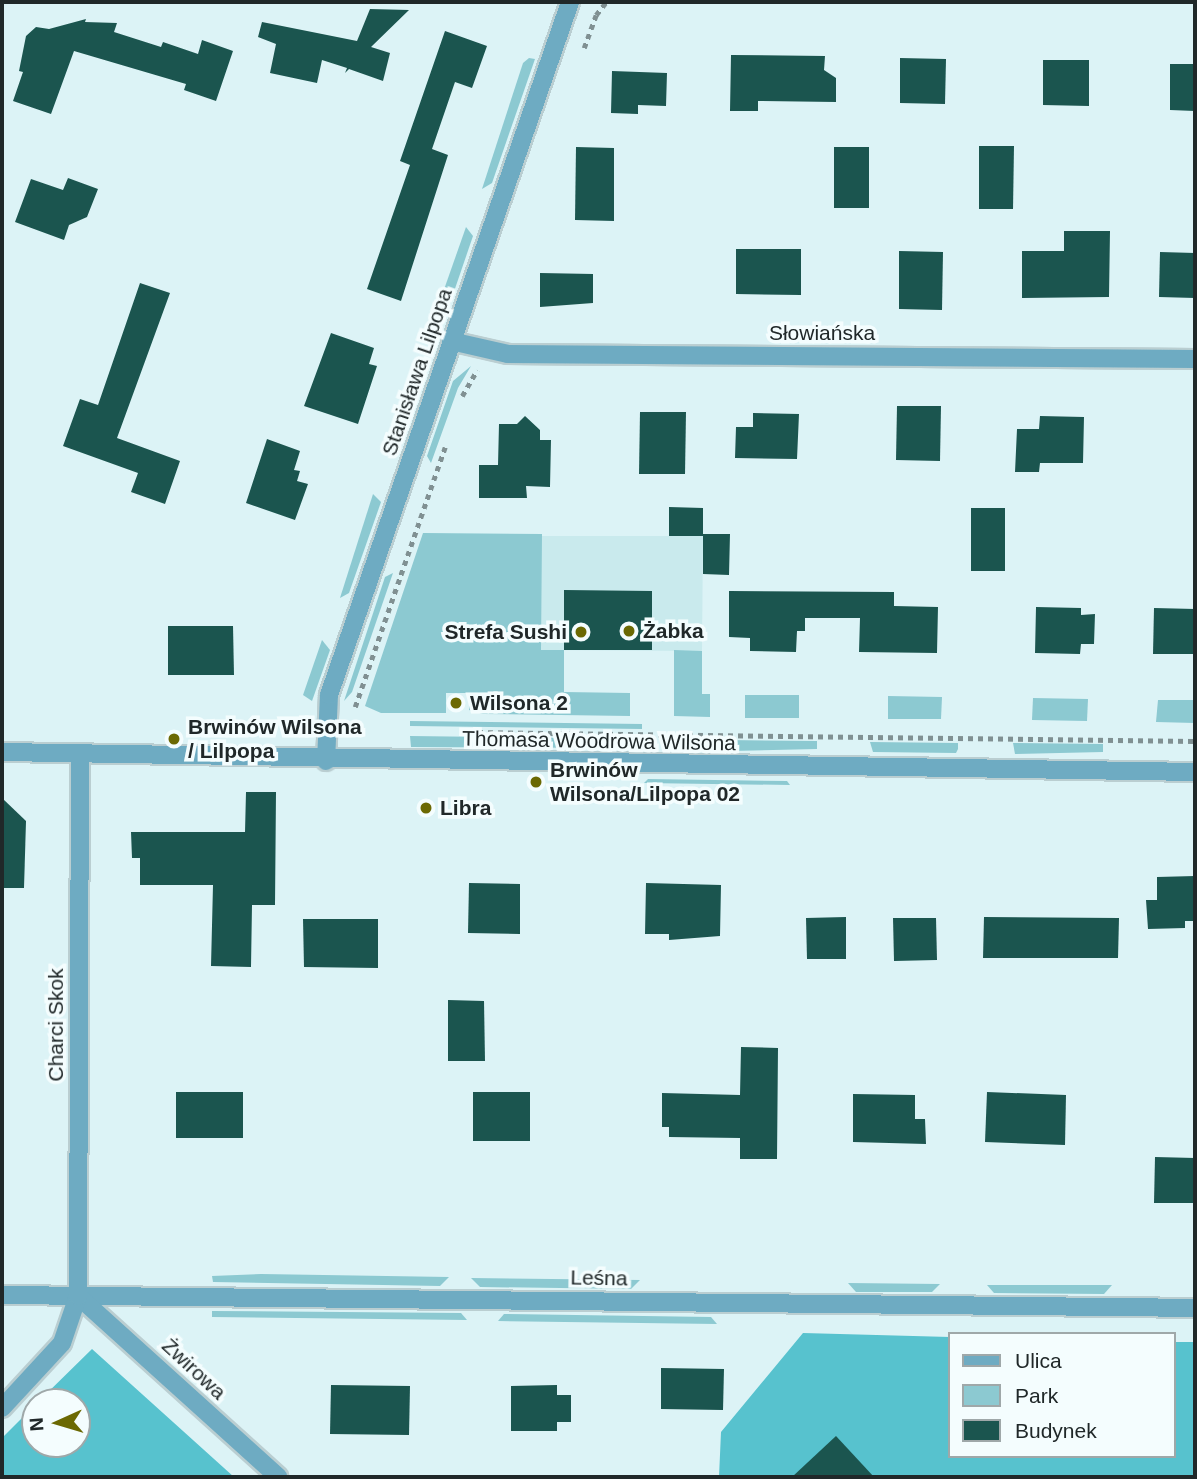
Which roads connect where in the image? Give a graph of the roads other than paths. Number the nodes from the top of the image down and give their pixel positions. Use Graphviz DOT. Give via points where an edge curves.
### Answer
graph roads {
  1 [pos="570,2"];
  2 [pos="451,341"];
  3 [pos="1195,359"];
  4 [pos="2,752"];
  5 [pos="80,754"];
  6 [pos="326,761"];
  7 [pos="1195,772"];
  8 [pos="2,1295"];
  9 [pos="78,1296"];
  10 [pos="1195,1308"];
  11 [pos="2,1408"];
  12 [pos="278,1477"];
  1 -- 2 [label="street, Stanisława Lilpopa"];
  2 -- 3 [label="street, Słowiańska" via="508,354"];
  2 -- 6 [label="street, Stanisława Lilpopa" via="329,695"];
  4 -- 5 [label="street, Thomasa Woodrowa Wilsona"];
  5 -- 6 [label="street, Thomasa Woodrowa Wilsona"];
  5 -- 9 [label="street, Charci Skok"];
  6 -- 7 [label="street, Thomasa Woodrowa Wilsona"];
  8 -- 9 [label="street, Leśna"];
  9 -- 10 [label="street, Leśna"];
  9 -- 11 [label="street, Charci Skok" via="62,1343"];
  9 -- 12 [label="street, Żwirowa"];
}
